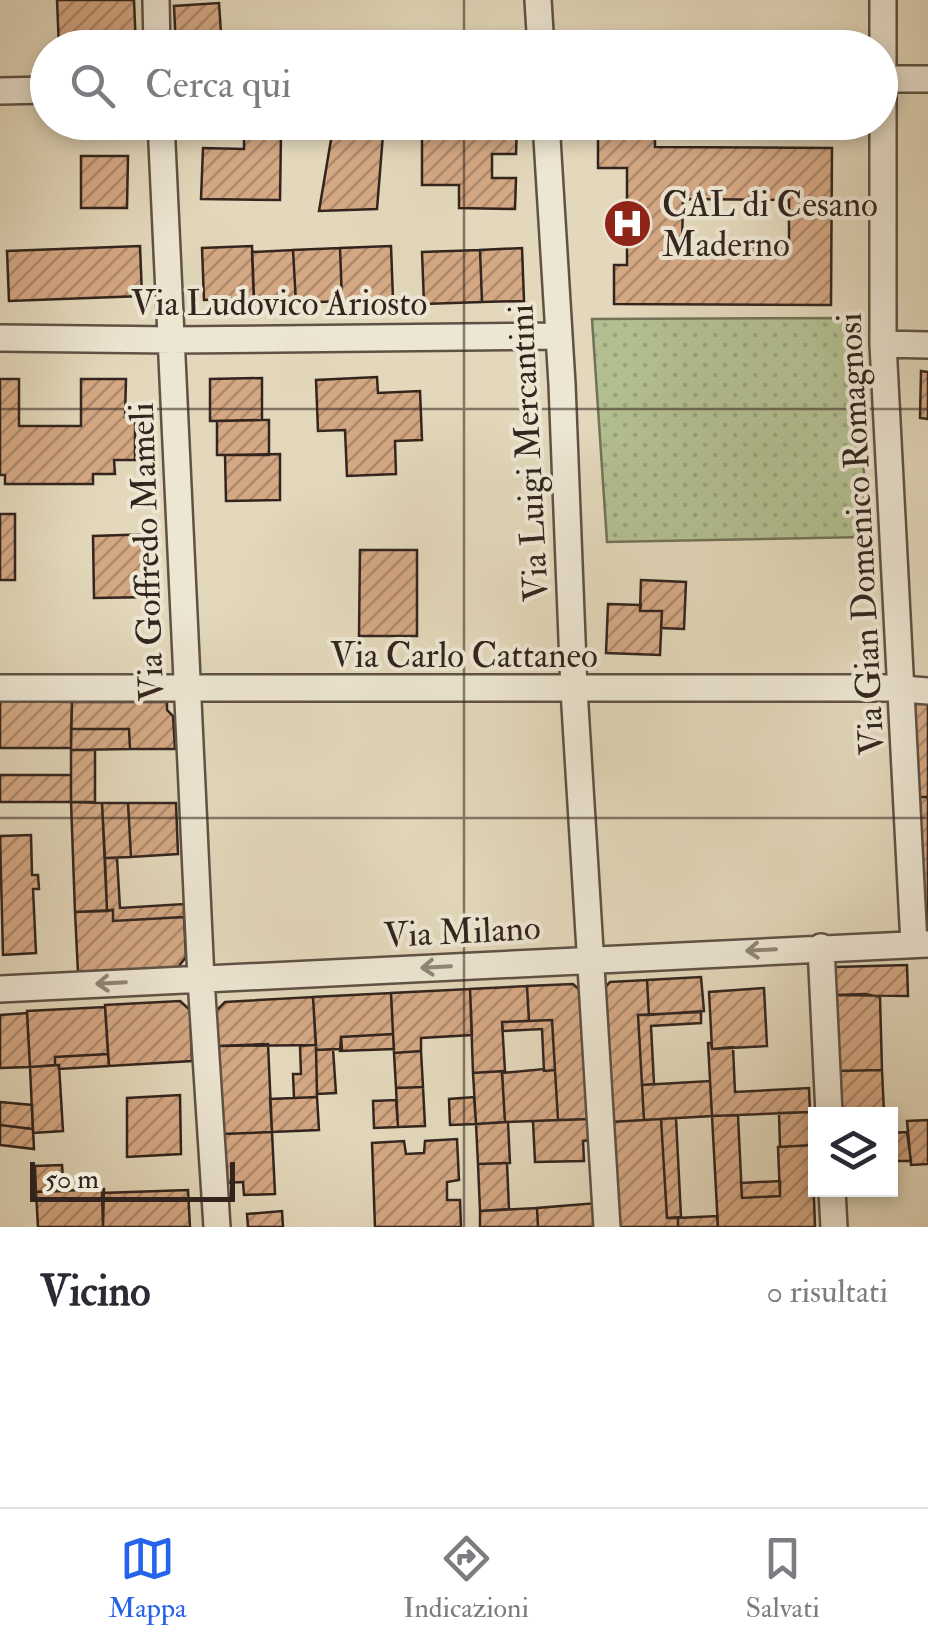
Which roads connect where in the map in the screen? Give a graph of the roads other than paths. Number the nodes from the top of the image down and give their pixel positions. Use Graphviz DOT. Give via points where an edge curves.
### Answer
graph roads {
  1 [pos="156,0"];
  2 [pos="538,0"];
  3 [pos="883,0"];
  4 [pos="157,30"];
  5 [pos="540,30"];
  6 [pos="883,30"];
  7 [pos="898,79"];
  8 [pos="928,80"];
  9 [pos="30,90"];
  10 [pos="0,91"];
  11 [pos="162,140"];
  12 [pos="547,140"];
  13 [pos="882,140"];
  14 [pos="559,336"];
  15 [pos="0,338"];
  16 [pos="172,340"];
  17 [pos="884,344"];
  18 [pos="928,345"];
  19 [pos="0,688"];
  20 [pos="187,690"];
  21 [pos="574,690"];
  22 [pos="915,690"];
  23 [pos="921,944"];
  24 [pos="821,947"];
  25 [pos="592,959"];
  26 [pos="201,979"];
  27 [pos="0,989"];
  28 [pos="829,1107"];
  29 [pos="832,1197"];
  30 [pos="218,1227"];
  31 [pos="607,1227"];
  32 [pos="834,1227"];
  1 -- 4 [label="street"];
  2 -- 5 [label="street"];
  3 -- 6 [label="street, Via Gian Domenico Romagnosi"];
  7 -- 8 [label="street"];
  9 -- 10 [label="street"];
  11 -- 16 [label="street, Via Goffredo Mameli"];
  12 -- 14 [label="street, Via Luigi Mercantini"];
  13 -- 17 [label="street, Via Gian Domenico Romagnosi"];
  14 -- 16 [label="street, Via Ludovico Ariosto"];
  14 -- 21 [label="street, Via Luigi Mercantini"];
  15 -- 16 [label="street, Via Ludovico Ariosto"];
  16 -- 20 [label="street, Via Goffredo Mameli"];
  17 -- 18 [label="street"];
  17 -- 22 [label="street, Via Gian Domenico Romagnosi"];
  19 -- 20 [label="street, Via Carlo Cattaneo"];
  20 -- 21 [label="street, Via Carlo Cattaneo"];
  20 -- 26 [label="street, Via Goffredo Mameli"];
  21 -- 22 [label="street, Via Carlo Cattaneo"];
  21 -- 25 [label="street, Via Luigi Mercantini"];
  22 -- 23 [label="street, Via Gian Domenico Romagnosi"];
  23 -- 24 [label="street, Via Milano"];
  24 -- 25 [label="street, Via Milano, one-way"];
  24 -- 28 [label="street"];
  25 -- 26 [label="street, Via Milano, one-way"];
  25 -- 31 [label="street, Via Luigi Mercantini"];
  26 -- 27 [label="street, Via Milano, one-way"];
  26 -- 30 [label="street, Via Goffredo Mameli"];
  29 -- 32 [label="street"];
}
